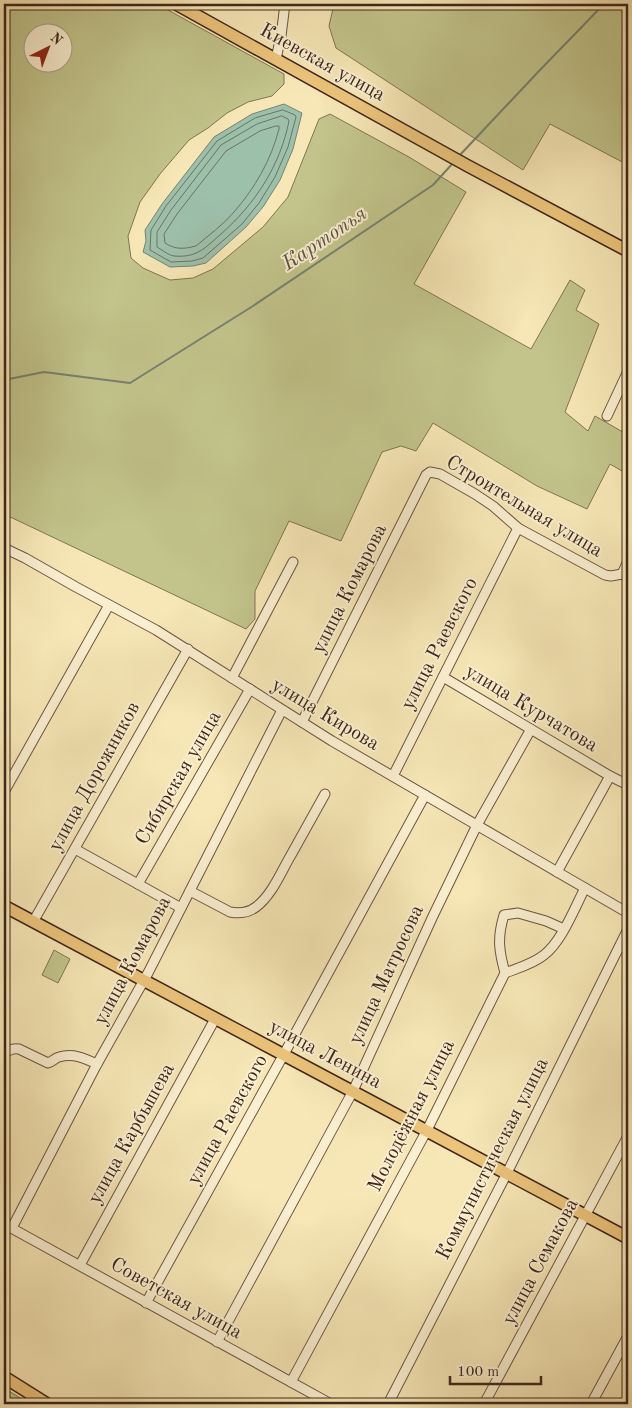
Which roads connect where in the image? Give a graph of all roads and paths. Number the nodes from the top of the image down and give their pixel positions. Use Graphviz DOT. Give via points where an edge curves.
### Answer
graph roads {
  1 [pos="285,4"];
  2 [pos="183,5"];
  3 [pos="276,59"];
  4 [pos="628,250"];
  5 [pos="628,371"];
  6 [pos="607,416"];
  7 [pos="430,472"];
  8 [pos="518,528"];
  9 [pos="4,549"];
  10 [pos="628,561"];
  11 [pos="293,562"];
  12 [pos="625,576"];
  13 [pos="109,605"];
  14 [pos="188,649"];
  15 [pos="443,677"];
  16 [pos="232,678"];
  17 [pos="250,689"];
  18 [pos="282,710"];
  19 [pos="302,722"];
  20 [pos="531,729"];
  21 [pos="393,776"];
  22 [pos="610,776"];
  23 [pos="628,785"];
  24 [pos="4,792"];
  25 [pos="325,794"];
  26 [pos="425,795"];
  27 [pos="477,826"];
  28 [pos="75,850"];
  29 [pos="557,872"];
  30 [pos="138,884"];
  31 [pos="585,888"];
  32 [pos="190,892"];
  33 [pos="4,906"];
  34 [pos="181,908"];
  35 [pos="628,912"];
  36 [pos="33,922"];
  37 [pos="564,929"];
  38 [pos="628,929"];
  39 [pos="505,973"];
  40 [pos="143,982"];
  41 [pos="215,1019"];
  42 [pos="284,1054"];
  43 [pos="4,1055"];
  44 [pos="97,1064"];
  45 [pos="353,1091"];
  46 [pos="427,1130"];
  47 [pos="628,1136"];
  48 [pos="507,1173"];
  49 [pos="586,1215"];
  50 [pos="8,1226"];
  51 [pos="628,1238"];
  52 [pos="80,1265"];
  53 [pos="146,1303"];
  54 [pos="628,1336"];
  55 [pos="217,1342"];
  56 [pos="4,1377"];
  57 [pos="291,1382"];
  58 [pos="48,1404"];
  59 [pos="331,1404"];
  60 [pos="388,1404"];
  61 [pos="484,1404"];
  62 [pos="591,1404"];
  1 -- 3 [label="street"];
  2 -- 3 [label="main road, Киевская улица"];
  3 -- 4 [label="main road, Киевская улица" via="449,156"];
  5 -- 6 [label="street"];
  7 -- 8 [label="street, Строительная улица" via="440,474 475,494"];
  7 -- 19 [label="street, улица Комарова"];
  8 -- 12 [label="street, Строительная улица" via="605,575"];
  8 -- 15 [label="street, улица Раевского"];
  9 -- 13 [label="street, улица Кирова"];
  10 -- 12 [label="street"];
  11 -- 16 [label="street"];
  13 -- 14 [label="street, улица Кирова"];
  13 -- 24 [label="street"];
  14 -- 16 [label="street, улица Кирова"];
  14 -- 28 [label="street, улица Дорожников"];
  15 -- 20 [label="street, улица Курчатова"];
  15 -- 21 [label="street, улица Раевского"];
  16 -- 17 [label="street, улица Кирова"];
  17 -- 18 [label="street, улица Кирова"];
  17 -- 30 [label="street, Сибирская улица"];
  18 -- 19 [label="street, улица Кирова"];
  18 -- 32 [label="street, улица Комарова"];
  19 -- 21 [label="street, улица Кирова"];
  20 -- 22 [label="street, улица Курчатова"];
  20 -- 27 [label="street, улица Матросова"];
  21 -- 26 [label="street, улица Кирова"];
  22 -- 23 [label="street, улица Курчатова"];
  22 -- 29 [label="street"];
  25 -- 32 [label="street" via="268,895 255,908 237,914"];
  26 -- 27 [label="street, улица Кирова"];
  26 -- 42 [label="street, улица Раевского"];
  27 -- 29 [label="street, улица Кирова"];
  27 -- 45 [label="street, улица Матросова"];
  28 -- 30 [label="street"];
  28 -- 36 [label="street, улица Дорожников"];
  29 -- 31 [label="street, улица Кирова"];
  30 -- 34 [label="street"];
  31 -- 35 [label="street, улица Кирова"];
  31 -- 37 [label="street"];
  32 -- 34 [label="street, улица Комарова"];
  33 -- 36 [label="main road, улица Ленина"];
  34 -- 40 [label="street, улица Комарова"];
  36 -- 40 [label="main road, улица Ленина"];
  37 -- 39 [label="street" via="544,955"];
  37 -- 39 [label="street" via="518,912 504,915 500,951"];
  38 -- 48 [label="street, Коммунистическая улица"];
  39 -- 46 [label="street, Молодёжная улица"];
  40 -- 41 [label="main road, улица Ленина"];
  40 -- 44 [label="street, улица Комарова"];
  41 -- 42 [label="main road, улица Ленина"];
  41 -- 52 [label="street, улица Карбышева"];
  42 -- 45 [label="main road, улица Ленина"];
  42 -- 53 [label="street, улица Раевского"];
  43 -- 44 [label="street" via="14,1048 48,1063 71,1055"];
  44 -- 50 [label="street, улица Комарова"];
  45 -- 46 [label="main road, улица Ленина"];
  45 -- 55 [label="street, улица Матросова"];
  46 -- 48 [label="main road, улица Ленина"];
  46 -- 57 [label="street, Молодёжная улица"];
  47 -- 49 [label="street, улица Семакова"];
  48 -- 49 [label="main road, улица Ленина"];
  48 -- 60 [label="street, Коммунистическая улица"];
  49 -- 51 [label="main road, улица Ленина"];
  49 -- 61 [label="street, улица Семакова"];
  50 -- 52 [label="street, Советская улица"];
  52 -- 53 [label="street, Советская улица"];
  53 -- 55 [label="street, Советская улица"];
  54 -- 62 [label="street"];
  55 -- 57 [label="street, Советская улица"];
  56 -- 58 [label="main road"];
  57 -- 59 [label="street, Советская улица"];
}
